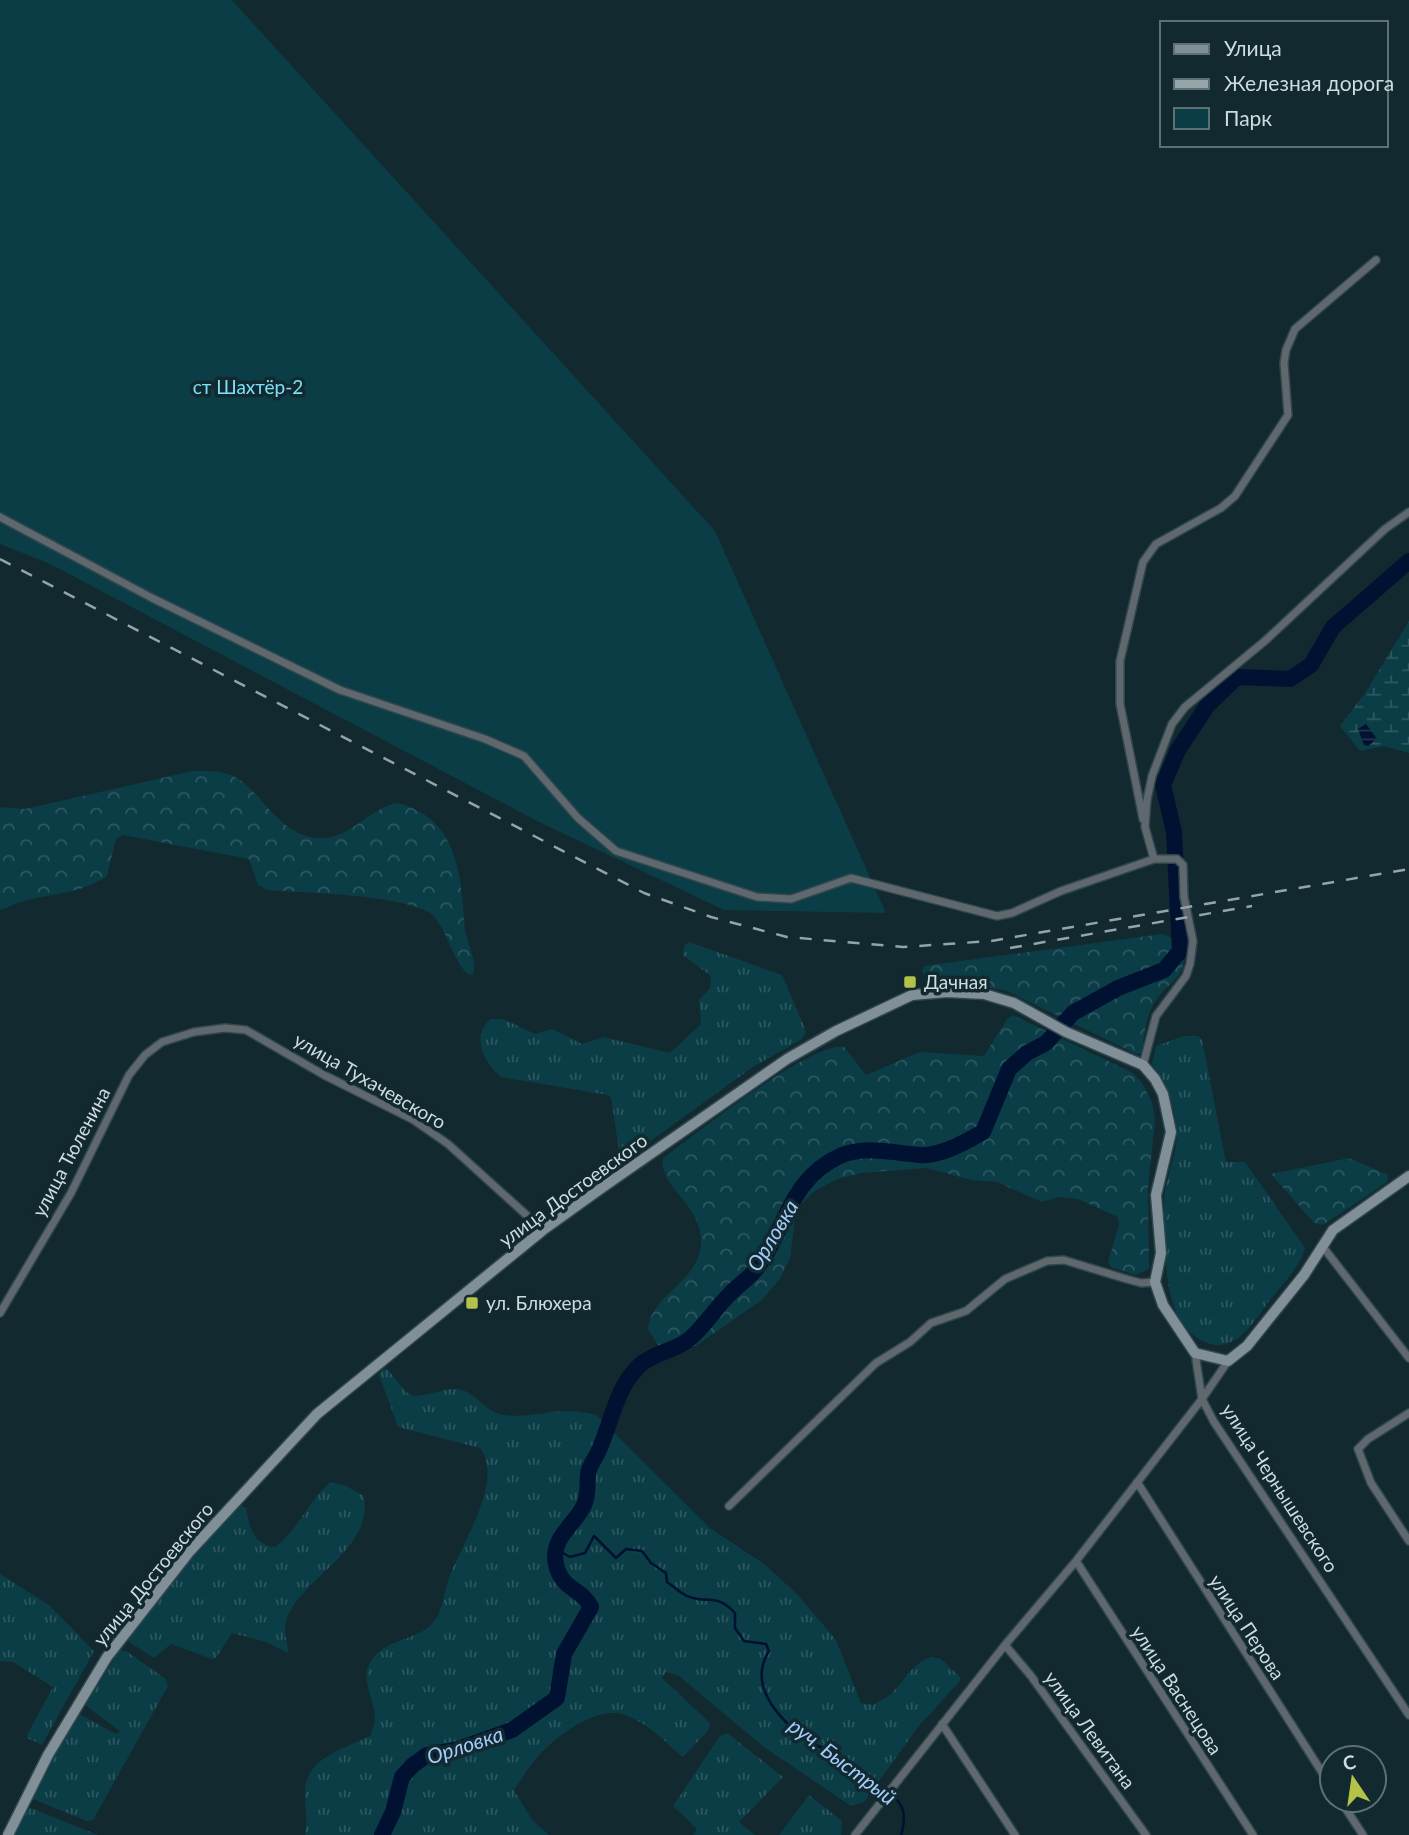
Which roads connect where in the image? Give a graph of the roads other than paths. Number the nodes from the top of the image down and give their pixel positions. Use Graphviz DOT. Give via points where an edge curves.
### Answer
graph roads {
  1 [pos="1376,260"];
  2 [pos="1409,512"];
  3 [pos="0,517"];
  4 [pos="1145,827"];
  5 [pos="1154,859"];
  6 [pos="194,1032"];
  7 [pos="1143,1065"];
  8 [pos="1409,1176"];
  9 [pos="543,1230"];
  10 [pos="1323,1247"];
  11 [pos="1155,1282"];
  12 [pos="0,1313"];
  13 [pos="1195,1353"];
  14 [pos="1409,1358"];
  15 [pos="1227,1361"];
  16 [pos="1202,1399"];
  17 [pos="1409,1413"];
  18 [pos="1137,1482"];
  19 [pos="729,1506"];
  20 [pos="1409,1541"];
  21 [pos="1076,1561"];
  22 [pos="1005,1646"];
  23 [pos="1409,1714"];
  24 [pos="942,1724"];
  25 [pos="1318,1766"];
  26 [pos="1349,1814"];
  27 [pos="8,1835"];
  28 [pos="855,1835"];
  29 [pos="1016,1835"];
  30 [pos="1146,1835"];
  31 [pos="1253,1835"];
  32 [pos="1363,1835"];
  1 -- 4 [label="street" via="1295,329 1284,363 1288,415 1236,496 1156,544 1143,562 1119,660 1127,752"];
  2 -- 4 [label="street" via="1385,528 1266,640 1185,707 1172,724 1152,776"];
  3 -- 5 [label="street" via="340,690 485,738 524,756 578,818 616,851 757,897 791,899 851,878 997,916"];
  4 -- 5 [label="street"];
  5 -- 7 [label="street" via="1173,859 1183,865 1184,897 1194,941 1186,976 1156,1016"];
  6 -- 9 [label="street, улица Тухачевского" via="246,1030 402,1114 448,1144"];
  6 -- 12 [label="street, улица Тюленина" via="162,1042 129,1074 71,1194"];
  7 -- 9 [label="main road, улица Достоевского" via="1066,1032 1014,1003 984,994 912,995 787,1059"];
  7 -- 11 [label="main road" via="1163,1094 1171,1132 1156,1195 1161,1253"];
  8 -- 10 [label="main road" via="1333,1230"];
  9 -- 27 [label="main road, улица Достоевского" via="317,1415 190,1551 101,1667 48,1755"];
  10 -- 14 [label="street"];
  10 -- 15 [label="main road" via="1247,1346"];
  11 -- 13 [label="main road, улица Чернышевского" via="1163,1305"];
  11 -- 19 [label="street" via="1141,1283 1064,1260 1047,1261 1005,1279 966,1311 931,1323 876,1363"];
  13 -- 15 [label="main road"];
  13 -- 16 [label="street, улица Чернышевского"];
  15 -- 16 [label="street"];
  16 -- 18 [label="street"];
  16 -- 23 [label="street, улица Чернышевского"];
  17 -- 20 [label="street" via="1358,1449 1371,1483"];
  18 -- 21 [label="street"];
  18 -- 25 [label="street, улица Перова"];
  21 -- 22 [label="street"];
  21 -- 31 [label="street, улица Васнецова"];
  22 -- 24 [label="street"];
  22 -- 30 [label="street, улица Левитана"];
  24 -- 28 [label="street"];
  24 -- 29 [label="street"];
  26 -- 32 [label="street"];
}
